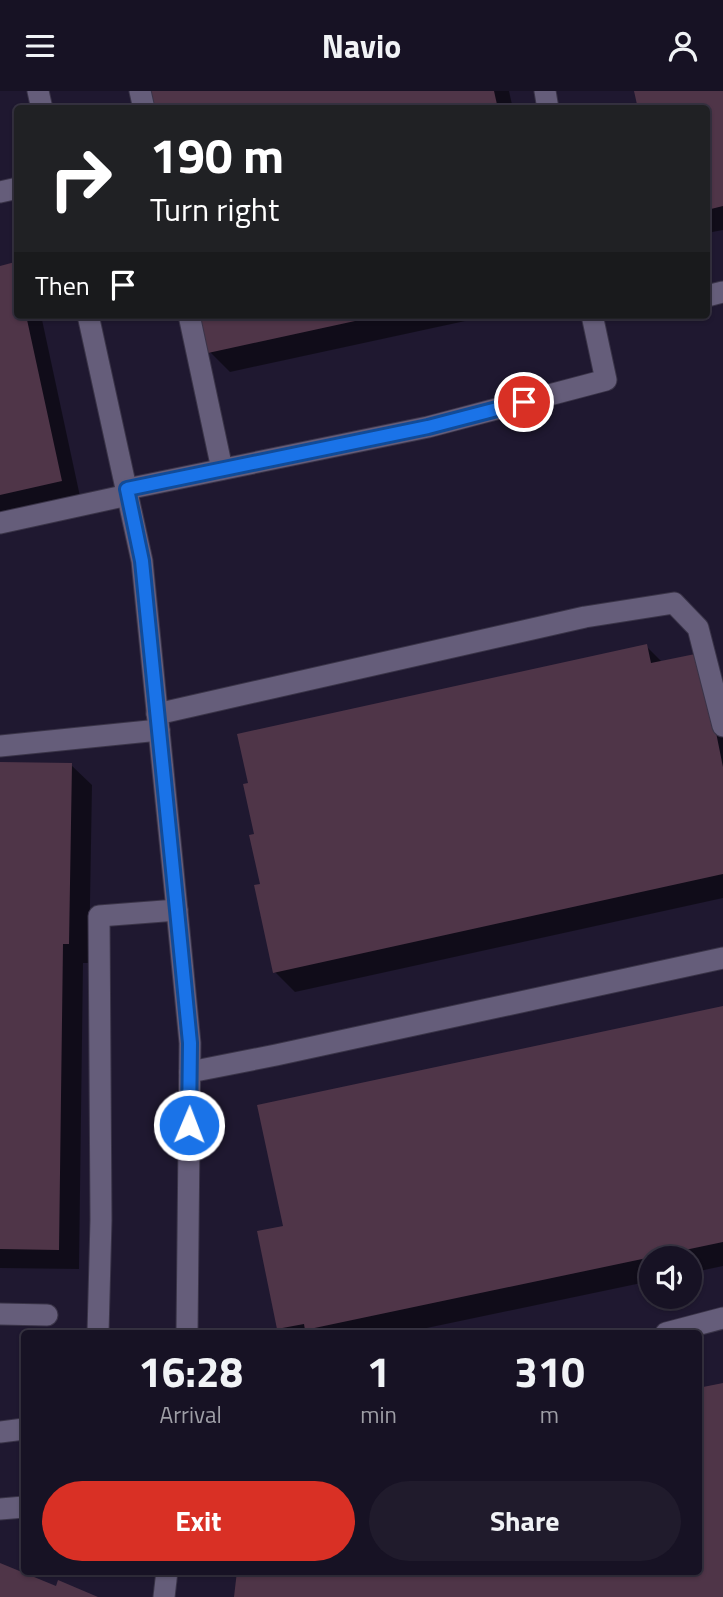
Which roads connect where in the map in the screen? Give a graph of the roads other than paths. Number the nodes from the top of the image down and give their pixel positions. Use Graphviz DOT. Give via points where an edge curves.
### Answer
graph roads {
  1 [pos="89,319"];
  2 [pos="190,319"];
  3 [pos="593,319"];
  4 [pos="222,470"];
  5 [pos="127,492"];
  6 [pos="0,523"];
  7 [pos="158,722"];
  8 [pos="723,726"];
  9 [pos="0,746"];
  10 [pos="177,910"];
  11 [pos="723,958"];
  12 [pos="190,1072"];
  13 [pos="0,1314"];
  14 [pos="47,1315"];
  15 [pos="723,1318"];
  16 [pos="98,1330"];
  17 [pos="187,1330"];
  18 [pos="677,1330"];
  19 [pos="21,1430"];
  20 [pos="0,1432"];
  21 [pos="21,1507"];
  22 [pos="0,1509"];
  23 [pos="167,1575"];
  24 [pos="164,1597"];
  1 -- 5 [label="street"];
  2 -- 4 [label="street"];
  3 -- 4 [label="street" via="606,380 428,427"];
  4 -- 5 [label="street"];
  5 -- 6 [label="street"];
  5 -- 7 [label="street" via="142,561"];
  7 -- 8 [label="street" via="585,617 674,603 698,628"];
  7 -- 9 [label="street"];
  7 -- 10 [label="street"];
  10 -- 12 [label="street"];
  10 -- 16 [label="street" via="99,916"];
  11 -- 12 [label="street"];
  12 -- 17 [label="street"];
  13 -- 14 [label="street"];
  15 -- 18 [label="street"];
  19 -- 20 [label="street"];
  21 -- 22 [label="street"];
  23 -- 24 [label="street"];
}
